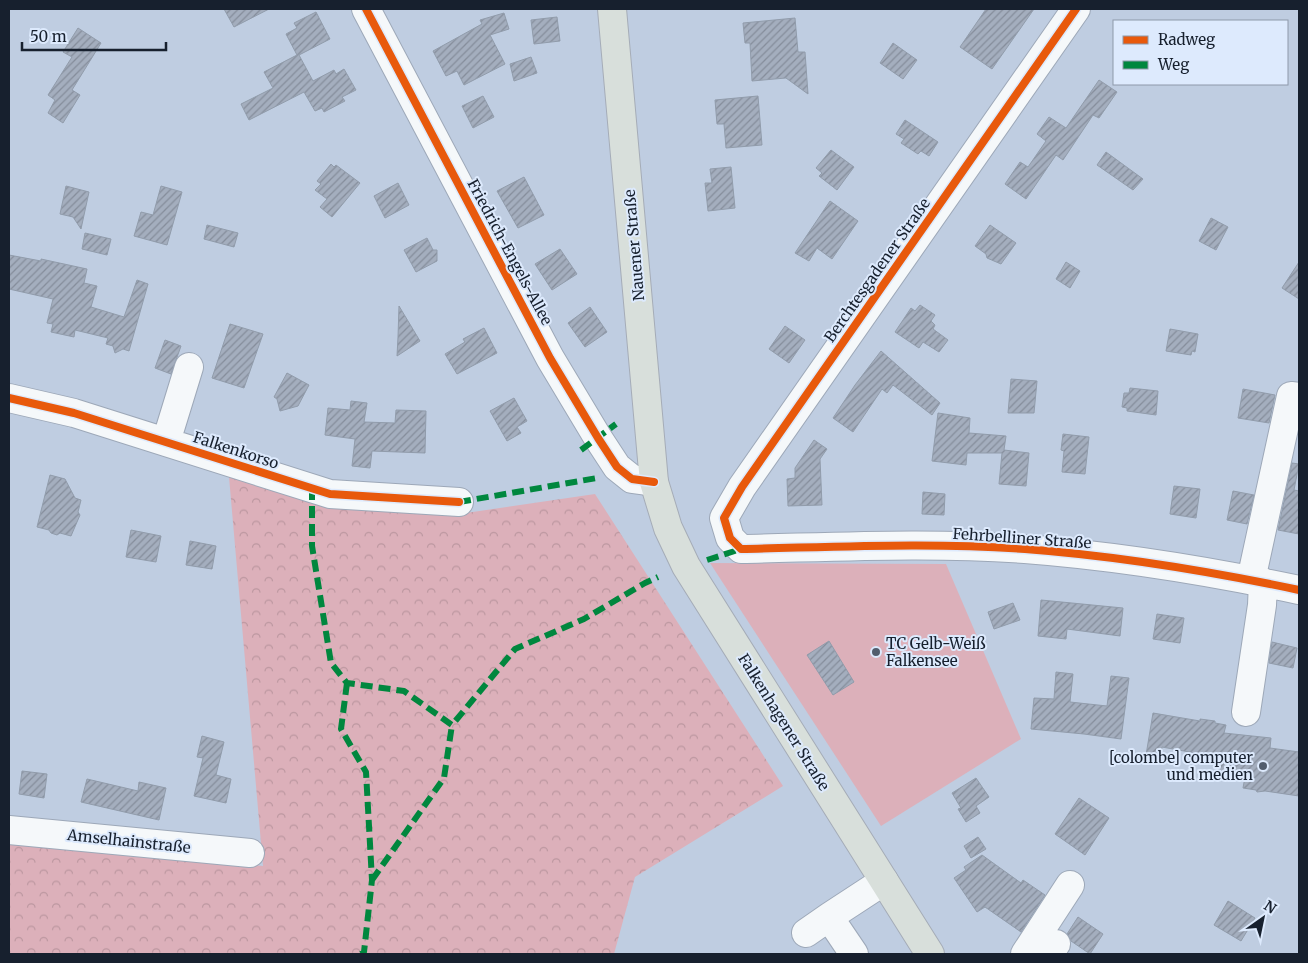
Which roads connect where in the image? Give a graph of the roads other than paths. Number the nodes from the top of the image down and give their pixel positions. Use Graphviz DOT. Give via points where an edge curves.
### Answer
graph roads {
  1 [pos="366,9"];
  2 [pos="612,9"];
  3 [pos="1076,9"];
  4 [pos="189,367"];
  5 [pos="1299,397"];
  6 [pos="9,398"];
  7 [pos="166,442"];
  8 [pos="654,482"];
  9 [pos="459,502"];
  10 [pos="741,549"];
  11 [pos="1256,581"];
  12 [pos="1299,590"];
  13 [pos="1241,707"];
  14 [pos="9,830"];
  15 [pos="250,853"];
  16 [pos="884,881"];
  17 [pos="1070,885"];
  18 [pos="829,917"];
  19 [pos="806,932"];
  20 [pos="854,954"];
  21 [pos="930,954"];
  22 [pos="1025,954"];
  1 -- 8 [label="street, Friedrich-Engels-Allee" via="550,358 598,438 617,467 632,479"];
  2 -- 8 [label="main road, Nauener Straße"];
  3 -- 10 [label="street, Berchtesgadener Straße" via="742,487 724,518 730,538"];
  4 -- 7 [label="street"];
  5 -- 11 [label="street" via="1291,396"];
  6 -- 7 [label="street, Falkenkorso"];
  7 -- 9 [label="street, Falkenkorso" via="330,494"];
  8 -- 16 [label="main road, Falkenhagener Straße" via="668,528 686,566"];
  10 -- 11 [label="street, Fehrbelliner Straße" via="898,546 1024,549 1144,561"];
  11 -- 12 [label="street, Fehrbelliner Straße"];
  11 -- 13 [label="street"];
  14 -- 15 [label="street, Amselhainstraße"];
  16 -- 18 [label="street"];
  16 -- 21 [label="main road, Falkenhagener Straße"];
  17 -- 22 [label="street"];
  18 -- 19 [label="street"];
  18 -- 20 [label="street"];
}
